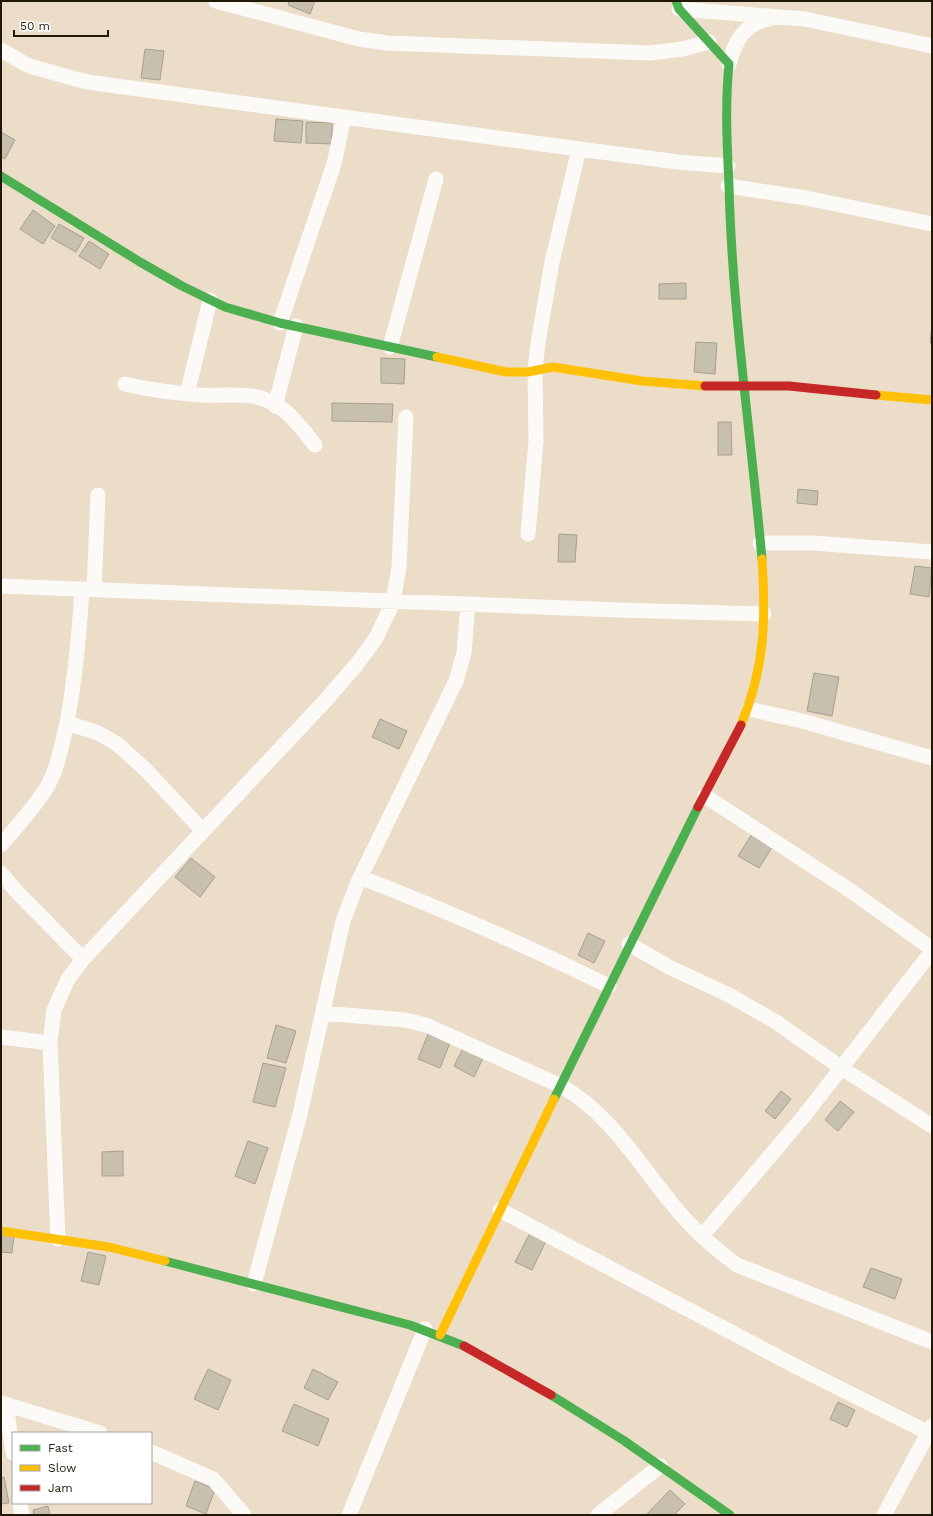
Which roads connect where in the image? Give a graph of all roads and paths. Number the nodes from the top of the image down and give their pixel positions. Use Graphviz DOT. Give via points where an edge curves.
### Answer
graph roads {
  1 [pos="216,1"];
  2 [pos="677,5"];
  3 [pos="778,17"];
  4 [pos="709,42"];
  5 [pos="932,46"];
  6 [pos="1,50"];
  7 [pos="729,64"];
  8 [pos="344,117"];
  9 [pos="579,149"];
  10 [pos="728,166"];
  11 [pos="1,176"];
  12 [pos="436,179"];
  13 [pos="728,186"];
  14 [pos="932,224"];
  15 [pos="210,300"];
  16 [pos="280,323"];
  17 [pos="296,326"];
  18 [pos="390,347"];
  19 [pos="535,370"];
  20 [pos="124,384"];
  21 [pos="743,386"];
  22 [pos="187,394"];
  23 [pos="932,400"];
  24 [pos="275,406"];
  25 [pos="406,417"];
  26 [pos="315,445"];
  27 [pos="98,495"];
  28 [pos="528,534"];
  29 [pos="760,544"];
  30 [pos="932,552"];
  31 [pos="1,586"];
  32 [pos="88,589"];
  33 [pos="393,602"];
  34 [pos="468,604"];
  35 [pos="764,614"];
  36 [pos="749,709"];
  37 [pos="67,722"];
  38 [pos="932,758"];
  39 [pos="704,796"];
  40 [pos="202,830"];
  41 [pos="1,845"];
  42 [pos="1,873"];
  43 [pos="360,877"];
  44 [pos="629,944"];
  45 [pos="932,950"];
  46 [pos="83,959"];
  47 [pos="609,986"];
  48 [pos="323,1012"];
  49 [pos="1,1037"];
  50 [pos="50,1043"];
  51 [pos="843,1069"];
  52 [pos="561,1086"];
  53 [pos="932,1126"];
  54 [pos="500,1210"];
  55 [pos="1,1231"];
  56 [pos="702,1236"];
  57 [pos="58,1239"];
  58 [pos="254,1284"];
  59 [pos="425,1329"];
  60 [pos="440,1335"];
  61 [pos="932,1342"];
  62 [pos="4,1403"];
  63 [pos="930,1429"];
  64 [pos="97,1432"];
  65 [pos="12,1447"];
  66 [pos="152,1452"];
  67 [pos="660,1466"];
  68 [pos="20,1504"];
  69 [pos="22,1515"];
  70 [pos="244,1515"];
  71 [pos="349,1515"];
  72 [pos="598,1515"];
  73 [pos="730,1515"];
  74 [pos="884,1515"];
  1 -- 4 [label="street" via="359,39 386,43 650,53 683,49"];
  2 -- 3 [label="street"];
  2 -- 4 [label="street"];
  3 -- 5 [label="street" via="805,19"];
  3 -- 7 [label="street" via="752,25 742,33 734,46"];
  4 -- 7 [label="street"];
  6 -- 8 [label="street" via="28,66 87,82"];
  7 -- 10 [label="street"];
  8 -- 9 [label="street"];
  8 -- 16 [label="street" via="334,164"];
  9 -- 10 [label="street"];
  9 -- 19 [label="street" via="552,262"];
  10 -- 13 [label="street"];
  11 -- 15 [label="street" via="140,262"];
  12 -- 18 [label="street"];
  13 -- 14 [label="street" via="806,198"];
  13 -- 21 [label="street" via="733,289"];
  15 -- 16 [label="street" via="225,308"];
  15 -- 22 [label="street"];
  16 -- 17 [label="street"];
  17 -- 18 [label="street"];
  17 -- 24 [label="street"];
  18 -- 19 [label="street" via="506,372"];
  19 -- 21 [label="street" via="553,367 642,381"];
  19 -- 28 [label="street" via="536,441"];
  20 -- 22 [label="street" via="152,391"];
  21 -- 23 [label="street" via="789,386"];
  21 -- 29 [label="street"];
  22 -- 24 [label="street" via="248,394 262,398"];
  24 -- 26 [label="street" via="285,411"];
  25 -- 33 [label="street" via="399,567"];
  27 -- 32 [label="street"];
  29 -- 30 [label="street" via="813,543"];
  29 -- 35 [label="street"];
  31 -- 32 [label="street"];
  32 -- 33 [label="street"];
  32 -- 37 [label="street"];
  33 -- 34 [label="street"];
  33 -- 40 [label="street" via="376,638 357,664"];
  34 -- 35 [label="street"];
  34 -- 43 [label="street" via="464,653 456,681"];
  35 -- 36 [label="street" via="760,666"];
  36 -- 38 [label="street" via="802,721"];
  36 -- 39 [label="street" via="728,754"];
  37 -- 40 [label="street" via="98,733 116,743 146,770"];
  37 -- 41 [label="street" via="58,762 47,786 33,808"];
  39 -- 44 [label="street"];
  39 -- 45 [label="street" via="852,891"];
  40 -- 46 [label="street"];
  42 -- 46 [label="street"];
  43 -- 47 [label="street" via="453,914"];
  43 -- 48 [label="street" via="343,921"];
  44 -- 47 [label="street"];
  44 -- 51 [label="street" via="669,967 743,1002"];
  45 -- 51 [label="street"];
  46 -- 50 [label="street" via="68,979 54,1010"];
  47 -- 52 [label="street"];
  48 -- 52 [label="street" via="405,1020 426,1025"];
  48 -- 58 [label="street" via="300,1114"];
  49 -- 50 [label="street"];
  50 -- 57 [label="street"];
  51 -- 53 [label="street"];
  51 -- 56 [label="street"];
  52 -- 54 [label="street"];
  52 -- 56 [label="street" via="578,1095 612,1128 684,1218"];
  54 -- 60 [label="street"];
  54 -- 63 [label="street" via="800,1369"];
  55 -- 57 [label="street"];
  56 -- 61 [label="street" via="737,1265"];
  57 -- 58 [label="street" via="109,1247"];
  58 -- 59 [label="street"];
  59 -- 60 [label="street"];
  59 -- 71 [label="street"];
  60 -- 67 [label="street" via="529,1382 592,1420"];
  62 -- 64 [label="street"];
  62 -- 65 [label="street"];
  63 -- 74 [label="street"];
  66 -- 70 [label="street" via="213,1480"];
  67 -- 72 [label="street"];
  67 -- 73 [label="street"];
  68 -- 69 [label="street"];
}
